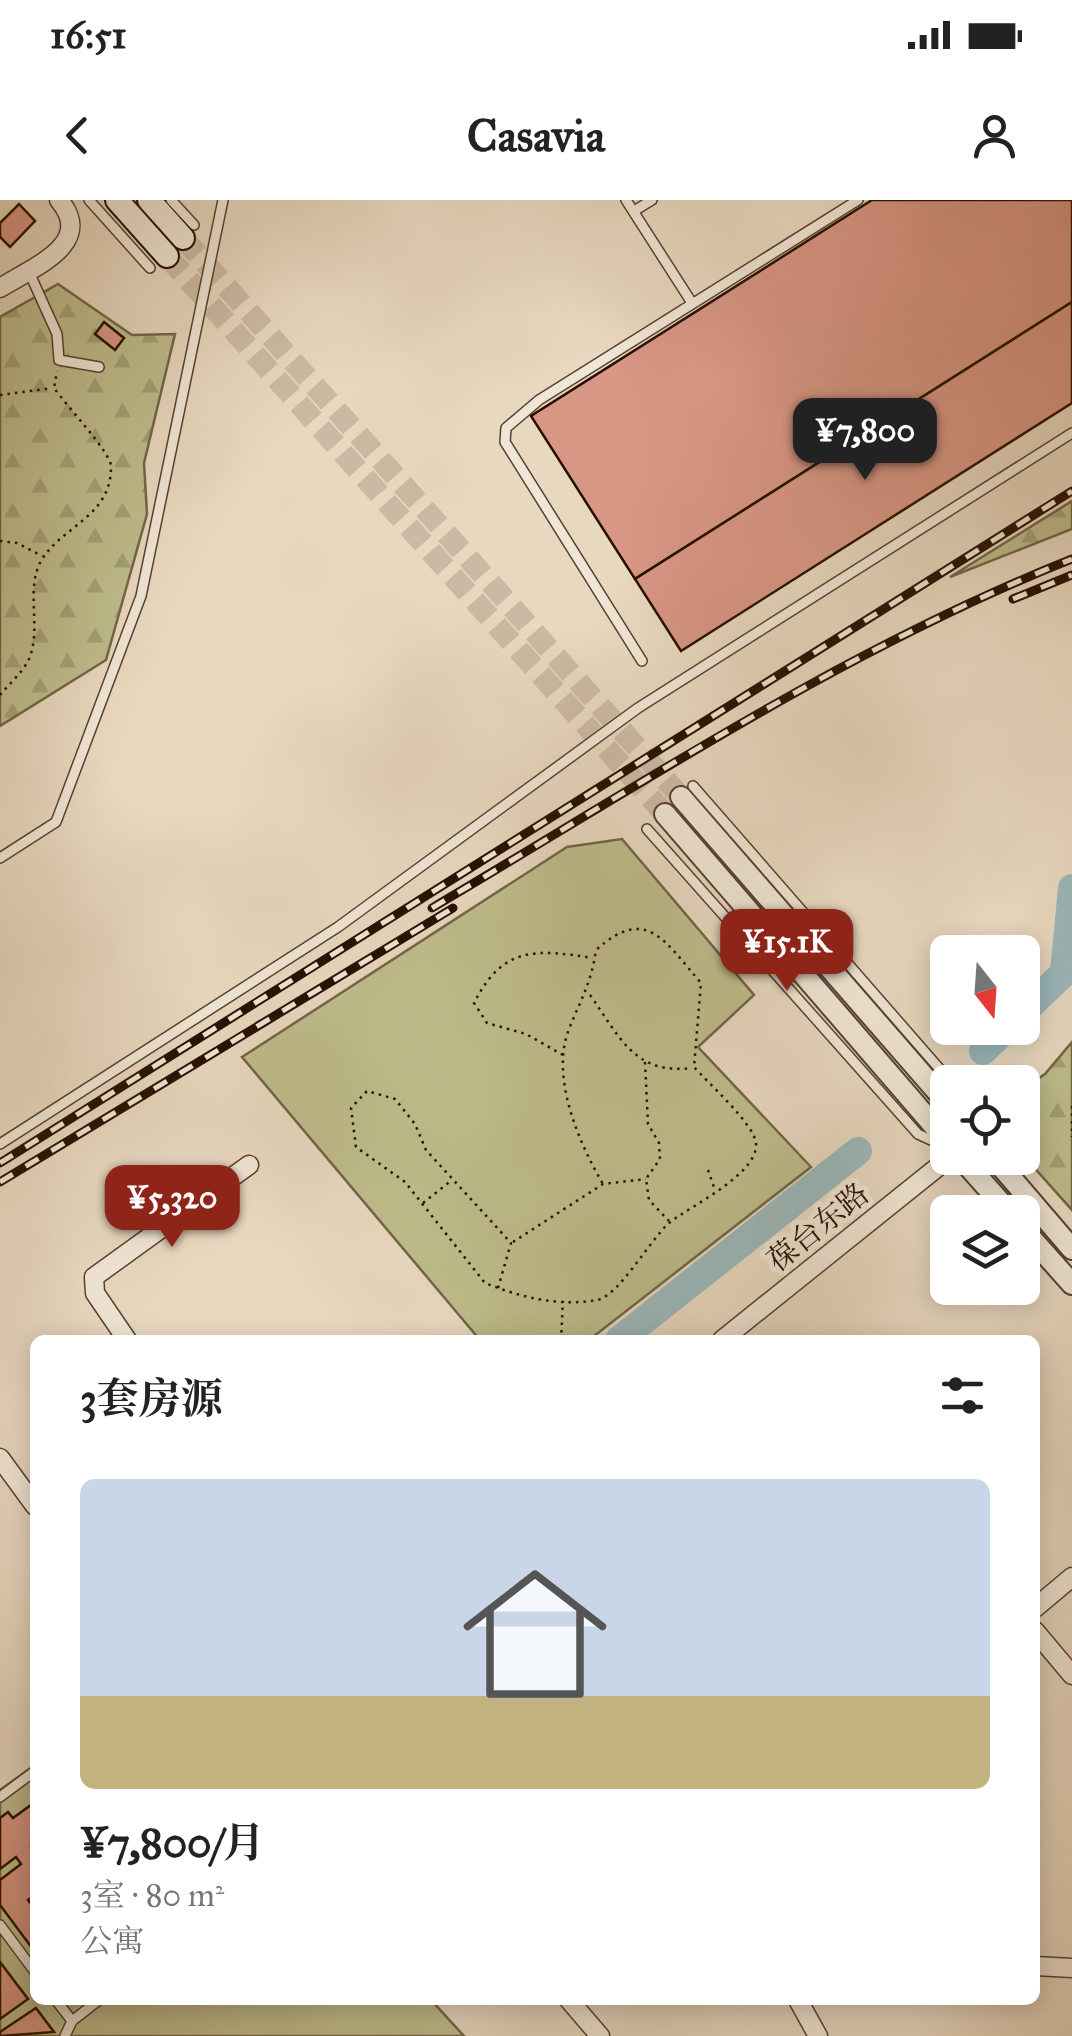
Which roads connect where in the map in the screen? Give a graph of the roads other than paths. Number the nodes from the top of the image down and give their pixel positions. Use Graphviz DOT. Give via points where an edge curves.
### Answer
graph roads {
  1 [pos="58,200"];
  2 [pos="89,200"];
  3 [pos="116,200"];
  4 [pos="149,200"];
  5 [pos="171,200"];
  6 [pos="223,200"];
  7 [pos="626,200"];
  8 [pos="652,200"];
  9 [pos="858,200"];
  10 [pos="634,211"];
  11 [pos="189,232"];
  12 [pos="159,262"];
  13 [pos="28,270"];
  14 [pos="0,288"];
  15 [pos="692,303"];
  16 [pos="98,367"];
  17 [pos="1072,433"];
  18 [pos="642,661"];
  19 [pos="687,792"];
  20 [pos="665,814"];
  21 [pos="647,829"];
  22 [pos="0,858"];
  23 [pos="936,1065"];
  24 [pos="930,1082"];
  25 [pos="930,1124"];
  26 [pos="930,1138"];
  27 [pos="0,1144"];
  28 [pos="249,1165"];
  29 [pos="930,1172"];
  30 [pos="976,1175"];
  31 [pos="1010,1175"];
  32 [pos="994,1195"];
  33 [pos="1040,1248"];
  34 [pos="1072,1249"];
  35 [pos="1072,1284"];
  36 [pos="124,1335"];
  37 [pos="728,1335"];
  38 [pos="0,1458"];
  39 [pos="30,1499"];
  40 [pos="1072,1577"];
  41 [pos="1040,1604"];
  42 [pos="1040,1636"];
  43 [pos="1072,1675"];
  44 [pos="30,1775"];
  45 [pos="0,1798"];
  46 [pos="0,1925"];
  47 [pos="30,1965"];
  48 [pos="1040,1966"];
  49 [pos="1072,1968"];
  50 [pos="60,2005"];
  51 [pos="92,2005"];
  52 [pos="576,2005"];
  53 [pos="801,2005"];
  54 [pos="72,2021"];
  55 [pos="65,2036"];
  56 [pos="600,2036"];
  57 [pos="818,2036"];
  1 -- 13 [label="street" via="72,215 73,228 63,246"];
  2 -- 12 [label="lane"];
  3 -- 12 [label="main road"];
  4 -- 11 [label="main road"];
  5 -- 11 [label="lane"];
  6 -- 22 [label="lane" via="142,596 56,822"];
  7 -- 10 [label="lane"];
  8 -- 10 [label="lane"];
  9 -- 15 [label="lane"];
  10 -- 15 [label="lane"];
  13 -- 14 [label="street"];
  13 -- 16 [label="lane" via="57,334 59,360"];
  15 -- 18 [label="lane" via="506,428 505,442"];
  17 -- 27 [label="lane" via="638,708 338,926"];
  19 -- 23 [label="lane"];
  19 -- 24 [label="street"];
  20 -- 25 [label="street"];
  21 -- 26 [label="lane" via="918,1134"];
  28 -- 36 [label="street" via="94,1278 95,1294"];
  29 -- 37 [label="street, 葆台东路"];
  30 -- 32 [label="street"];
  31 -- 34 [label="street"];
  33 -- 35 [label="street"];
  38 -- 39 [label="street"];
  40 -- 41 [label="street"];
  42 -- 43 [label="street"];
  44 -- 45 [label="lane"];
  46 -- 47 [label="lane"];
  48 -- 49 [label="street"];
  50 -- 54 [label="lane"];
  51 -- 54 [label="lane"];
  52 -- 56 [label="street"];
  53 -- 57 [label="street"];
  54 -- 55 [label="lane"];
}
